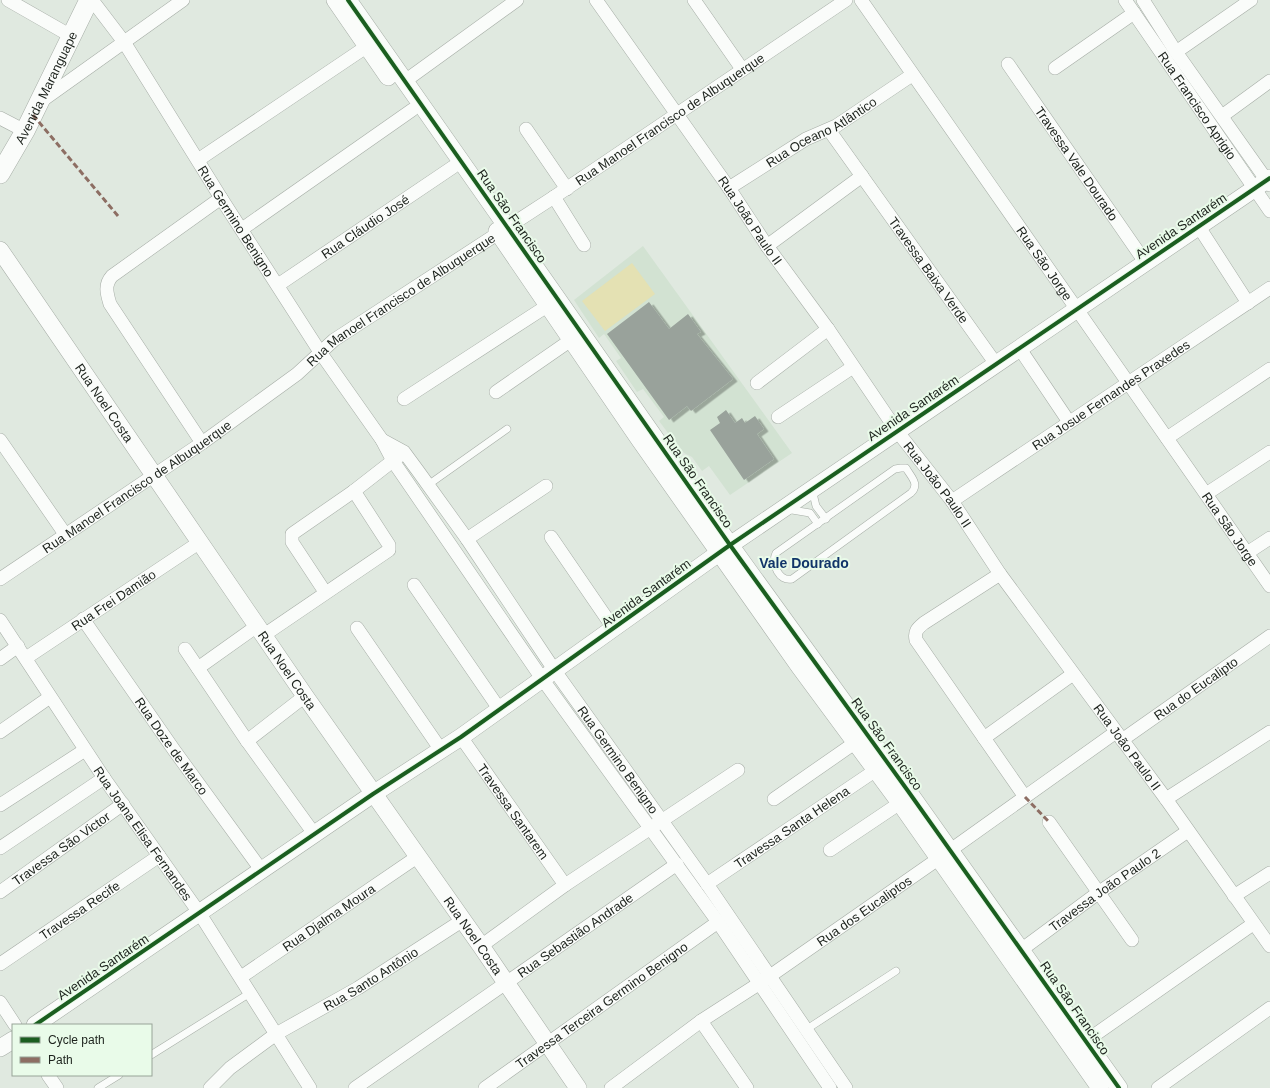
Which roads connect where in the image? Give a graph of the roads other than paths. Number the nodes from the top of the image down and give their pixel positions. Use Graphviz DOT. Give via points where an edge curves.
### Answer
graph roads {
  1 [pos="8,0"];
  2 [pos="89,0"];
  3 [pos="92,0"];
  4 [pos="183,0"];
  5 [pos="334,0"];
  6 [pos="348,0"];
  7 [pos="517,0"];
  8 [pos="596,0"];
  9 [pos="694,0"];
  10 [pos="846,0"];
  11 [pos="861,0"];
  12 [pos="1125,0"];
  13 [pos="1143,0"];
  14 [pos="1251,0"];
  15 [pos="1134,13"];
  16 [pos="71,36"];
  17 [pos="124,42"];
  18 [pos="366,47"];
  19 [pos="1176,52"];
  20 [pos="1008,64"];
  21 [pos="1055,68"];
  22 [pos="742,69"];
  23 [pos="912,75"];
  24 [pos="405,81"];
  25 [pos="1270,81"];
  26 [pos="39,104"];
  27 [pos="412,110"];
  28 [pos="676,114"];
  29 [pos="1222,116"];
  30 [pos="0,118"];
  31 [pos="526,129"];
  32 [pos="829,130"];
  33 [pos="25,131"];
  34 [pos="198,160"];
  35 [pos="453,167"];
  36 [pos="0,174"];
  37 [pos="862,176"];
  38 [pos="1265,183"];
  39 [pos="729,188"];
  40 [pos="567,189"];
  41 [pos="554,197"];
  42 [pos="221,198"];
  43 [pos="1270,211"];
  44 [pos="1199,227"];
  45 [pos="242,229"];
  46 [pos="503,230"];
  47 [pos="584,245"];
  48 [pos="767,246"];
  49 [pos="0,250"];
  50 [pos="1145,262"];
  51 [pos="278,285"];
  52 [pos="1270,288"];
  53 [pos="1248,303"];
  54 [pos="547,306"];
  55 [pos="1078,309"];
  56 [pos="828,329"];
  57 [pos="571,340"];
  58 [pos="1020,349"];
  59 [pos="320,352"];
  60 [pos="996,364"];
  61 [pos="853,367"];
  62 [pos="1270,369"];
  63 [pos="756,383"];
  64 [pos="1128,383"];
  65 [pos="496,392"];
  66 [pos="404,398"];
  67 [pos="778,417"];
  68 [pos="1069,422"];
  69 [pos="508,429"];
  70 [pos="897,430"];
  71 [pos="1167,438"];
  72 [pos="0,440"];
  73 [pos="382,440"];
  74 [pos="202,442"];
  75 [pos="404,452"];
  76 [pos="1270,452"];
  77 [pos="393,460"];
  78 [pos="154,474"];
  79 [pos="428,485"];
  80 [pos="546,486"];
  81 [pos="812,489"];
  82 [pos="354,491"];
  83 [pos="1206,494"];
  84 [pos="952,501"];
  85 [pos="784,509"];
  86 [pos="826,519"];
  87 [pos="818,524"];
  88 [pos="65,534"];
  89 [pos="551,536"];
  90 [pos="1270,538"];
  91 [pos="466,539"];
  92 [pos="200,542"];
  93 [pos="725,549"];
  94 [pos="1247,553"];
  95 [pos="1000,574"];
  96 [pos="0,579"];
  97 [pos="414,585"];
  98 [pos="1270,586"];
  99 [pos="325,592"];
  100 [pos="83,619"];
  101 [pos="0,620"];
  102 [pos="357,628"];
  103 [pos="614,629"];
  104 [pos="260,631"];
  105 [pos="1270,636"];
  106 [pos="18,646"];
  107 [pos="185,649"];
  108 [pos="26,658"];
  109 [pos="0,659"];
  110 [pos="198,668"];
  111 [pos="1073,674"];
  112 [pos="549,675"];
  113 [pos="305,696"];
  114 [pos="50,697"];
  115 [pos="500,710"];
  116 [pos="0,732"];
  117 [pos="1270,732"];
  118 [pos="1119,736"];
  119 [pos="461,737"];
  120 [pos="984,738"];
  121 [pos="248,741"];
  122 [pos="856,742"];
  123 [pos="85,750"];
  124 [pos="441,750"];
  125 [pos="738,770"];
  126 [pos="876,770"];
  127 [pos="104,778"];
  128 [pos="373,794"];
  129 [pos="1025,797"];
  130 [pos="1166,799"];
  131 [pos="774,800"];
  132 [pos="900,803"];
  133 [pos="123,804"];
  134 [pos="0,805"];
  135 [pos="1049,822"];
  136 [pos="657,825"];
  137 [pos="1188,831"];
  138 [pos="315,835"];
  139 [pos="0,848"];
  140 [pos="830,850"];
  141 [pos="944,855"];
  142 [pos="159,856"];
  143 [pos="417,856"];
  144 [pos="677,864"];
  145 [pos="262,871"];
  146 [pos="1270,873"];
  147 [pos="707,884"];
  148 [pos="565,885"];
  149 [pos="0,892"];
  150 [pos="1098,893"];
  151 [pos="1234,896"];
  152 [pos="200,914"];
  153 [pos="462,920"];
  154 [pos="718,922"];
  155 [pos="1254,924"];
  156 [pos="1132,940"];
  157 [pos="481,946"];
  158 [pos="1270,946"];
  159 [pos="1021,950"];
  160 [pos="0,964"];
  161 [pos="896,971"];
  162 [pos="241,977"];
  163 [pos="765,979"];
  164 [pos="506,984"];
  165 [pos="250,993"];
  166 [pos="0,1002"];
  167 [pos="1270,1008"];
  168 [pos="700,1021"];
  169 [pos="14,1024"];
  170 [pos="36,1024"];
  171 [pos="807,1029"];
  172 [pos="276,1034"];
  173 [pos="12,1041"];
  174 [pos="1086,1041"];
  175 [pos="547,1044"];
  176 [pos="0,1048"];
  177 [pos="152,1054"];
  178 [pos="49,1076"];
  179 [pos="117,1076"];
  180 [pos="57,1088"];
  181 [pos="98,1088"];
  182 [pos="210,1088"];
  183 [pos="310,1088"];
  184 [pos="355,1088"];
  185 [pos="486,1088"];
  186 [pos="578,1088"];
  187 [pos="611,1088"];
  188 [pos="747,1088"];
  189 [pos="830,1088"];
  190 [pos="846,1088"];
  191 [pos="1100,1088"];
  192 [pos="1119,1088"];
  193 [pos="1158,1088"];
  1 -- 16 [label="street"];
  2 -- 16 [label="main road, Avenida Maranguape"];
  3 -- 17 [label="street, Rua Germino Benigno"];
  4 -- 17 [label="street"];
  5 -- 18 [label="street, Rua São Francisco"];
  6 -- 24 [label="street, Rua São Francisco"];
  7 -- 24 [label="street"];
  8 -- 28 [label="street, Rua João Paulo II"];
  9 -- 22 [label="street"];
  10 -- 22 [label="street, Rua Manoel Francisco de Albuquerque"];
  11 -- 23 [label="street, Rua São Jorge"];
  12 -- 15 [label="street, Rua Francisco Aprigio"];
  13 -- 19 [label="street, Rua Francisco Aprigio"];
  14 -- 19 [label="street"];
  15 -- 21 [label="street"];
  15 -- 38 [label="street, Rua Francisco Aprigio"];
  16 -- 26 [label="main road, Avenida Maranguape"];
  17 -- 26 [label="street"];
  17 -- 34 [label="street, Rua Germino Benigno"];
  18 -- 27 [label="street, Rua São Francisco"];
  18 -- 34 [label="street"];
  19 -- 29 [label="street, Rua Francisco Aprigio"];
  20 -- 50 [label="street, Travessa Vale Dourado"];
  22 -- 28 [label="street, Rua Manoel Francisco de Albuquerque"];
  23 -- 32 [label="street, Rua Oceano Atlântico"];
  23 -- 55 [label="street, Rua São Jorge"];
  24 -- 46 [label="street, Rua São Francisco"];
  25 -- 29 [label="street"];
  26 -- 33 [label="main road, Avenida Maranguape"];
  27 -- 35 [label="street, Rua São Francisco"];
  27 -- 45 [label="street"];
  28 -- 39 [label="street, Rua João Paulo II"];
  28 -- 40 [label="street, Rua Manoel Francisco de Albuquerque"];
  29 -- 38 [label="street, Rua Francisco Aprigio"];
  30 -- 33 [label="street"];
  31 -- 40 [label="street"];
  32 -- 37 [label="street, Travessa Baixa Verde"];
  32 -- 39 [label="street, Rua Oceano Atlântico" via="806,139"];
  33 -- 36 [label="main road, Avenida Maranguape"];
  34 -- 42 [label="street, Rua Germino Benigno"];
  35 -- 46 [label="street, Rua São Francisco"];
  35 -- 51 [label="street, Rua Cláudio José"];
  37 -- 48 [label="street"];
  37 -- 60 [label="street, Travessa Baixa Verde"];
  38 -- 43 [label="street, Rua Francisco Aprigio"];
  38 -- 44 [label="street, Avenida Santarém"];
  39 -- 48 [label="street, Rua João Paulo II"];
  40 -- 41 [label="street, Rua Manoel Francisco de Albuquerque"];
  41 -- 46 [label="street, Rua Manoel Francisco de Albuquerque"];
  41 -- 47 [label="street"];
  42 -- 45 [label="street, Rua Germino Benigno"];
  42 -- 74 [label="street" via="112,276 106,286 110,304"];
  44 -- 50 [label="street, Avenida Santarém"];
  44 -- 53 [label="street"];
  45 -- 51 [label="street, Rua Germino Benigno"];
  46 -- 54 [label="street, Rua São Francisco"];
  46 -- 59 [label="street, Rua Manoel Francisco de Albuquerque" via="334,340"];
  46 -- 93 [label="street, Rua São Francisco"];
  48 -- 56 [label="street, Rua João Paulo II"];
  49 -- 78 [label="street, Rua Noel Costa"];
  50 -- 55 [label="street, Avenida Santarém"];
  51 -- 59 [label="street, Rua Germino Benigno"];
  52 -- 53 [label="street, Rua Josue Fernandes Praxedes"];
  53 -- 64 [label="street, Rua Josue Fernandes Praxedes"];
  54 -- 57 [label="street, Rua São Francisco"];
  54 -- 66 [label="street"];
  55 -- 58 [label="street, Avenida Santarém"];
  55 -- 64 [label="street, Rua São Jorge"];
  56 -- 61 [label="street, Rua João Paulo II"];
  56 -- 63 [label="street"];
  57 -- 65 [label="street"];
  57 -- 93 [label="street, Rua São Francisco"];
  58 -- 60 [label="street, Avenida Santarém"];
  58 -- 68 [label="street"];
  59 -- 73 [label="street, Rua Germino Benigno"];
  59 -- 74 [label="street, Rua Manoel Francisco de Albuquerque" via="297,374"];
  60 -- 70 [label="street, Avenida Santarém"];
  61 -- 67 [label="street"];
  61 -- 70 [label="street, Rua João Paulo II"];
  62 -- 71 [label="street"];
  64 -- 68 [label="street, Rua Josue Fernandes Praxedes"];
  64 -- 71 [label="street, Rua São Jorge"];
  68 -- 84 [label="street, Rua Josue Fernandes Praxedes"];
  69 -- 79 [label="lane"];
  70 -- 81 [label="street, Avenida Santarém"];
  70 -- 84 [label="street, Rua João Paulo II"];
  71 -- 83 [label="street, Rua São Jorge"];
  72 -- 88 [label="street"];
  73 -- 75 [label="street, Rua Germino Benigno"];
  73 -- 77 [label="street, Rua Germino Benigno"];
  74 -- 78 [label="street, Rua Manoel Francisco de Albuquerque"];
  75 -- 77 [label="street"];
  75 -- 79 [label="street, Rua Germino Benigno"];
  76 -- 83 [label="street"];
  77 -- 82 [label="street"];
  77 -- 112 [label="street, Rua Germino Benigno"];
  78 -- 88 [label="street, Rua Manoel Francisco de Albuquerque"];
  78 -- 92 [label="street, Rua Noel Costa"];
  79 -- 91 [label="street, Rua Germino Benigno"];
  80 -- 91 [label="street"];
  81 -- 85 [label="street, Avenida Santarém"];
  81 -- 86 [label="lane" via="816,506"];
  82 -- 99 [label="street" via="296,529 291,537"];
  82 -- 99 [label="street" via="390,548"];
  83 -- 94 [label="street, Rua São Jorge"];
  84 -- 95 [label="street, Rua João Paulo II"];
  85 -- 87 [label="lane" via="810,513"];
  85 -- 93 [label="street, Avenida Santarém"];
  86 -- 87 [label="lane"];
  86 -- 87 [label="lane" via="895,469 906,468 916,484 911,493 792,579 783,578 774,565 776,553"];
  88 -- 96 [label="street, Rua Manoel Francisco de Albuquerque"];
  89 -- 103 [label="street"];
  90 -- 94 [label="street"];
  91 -- 112 [label="street, Rua Germino Benigno"];
  92 -- 100 [label="street, Rua Frei Damião"];
  92 -- 104 [label="street, Rua Noel Costa"];
  93 -- 103 [label="street, Avenida Santarém"];
  93 -- 122 [label="street, Rua São Francisco" via="799,666"];
  93 -- 141 [label="street, Rua São Francisco"];
  94 -- 98 [label="street, Rua São Jorge"];
  95 -- 111 [label="street, Rua João Paulo II"];
  95 -- 120 [label="street" via="924,623 918,628 915,636"];
  97 -- 115 [label="street"];
  99 -- 104 [label="street"];
  100 -- 108 [label="street, Rua Frei Damião"];
  100 -- 145 [label="street, Rua Doze de Marco"];
  101 -- 106 [label="street, Rua Joana Elisa Fernandes"];
  102 -- 124 [label="street"];
  103 -- 112 [label="street, Avenida Santarém"];
  104 -- 110 [label="street"];
  104 -- 113 [label="street, Rua Noel Costa"];
  105 -- 118 [label="street, Rua do Eucalipto"];
  106 -- 108 [label="street, Rua Joana Elisa Fernandes"];
  106 -- 109 [label="street"];
  107 -- 110 [label="street"];
  108 -- 114 [label="street, Rua Joana Elisa Fernandes"];
  110 -- 121 [label="street"];
  111 -- 118 [label="street, Rua João Paulo II"];
  111 -- 120 [label="street"];
  112 -- 115 [label="street, Avenida Santarém"];
  112 -- 136 [label="street, Rua Germino Benigno"];
  113 -- 121 [label="street"];
  113 -- 128 [label="street, Rua Noel Costa"];
  114 -- 116 [label="street"];
  114 -- 123 [label="street, Rua Joana Elisa Fernandes"];
  115 -- 119 [label="street, Avenida Santarém"];
  117 -- 130 [label="street"];
  118 -- 129 [label="street, Rua dos Eucaliptos"];
  118 -- 130 [label="street, Rua João Paulo II"];
  119 -- 124 [label="street, Avenida Santarém"];
  119 -- 148 [label="street, Travessa Santarem"];
  120 -- 129 [label="street"];
  121 -- 138 [label="street"];
  122 -- 126 [label="street, Rua São Francisco"];
  122 -- 131 [label="street"];
  123 -- 127 [label="street, Rua Joana Elisa Fernandes"];
  123 -- 134 [label="street"];
  124 -- 128 [label="street, Avenida Santarém"];
  125 -- 136 [label="street"];
  126 -- 132 [label="street, Rua São Francisco"];
  126 -- 147 [label="street, Travessa Santa Helena"];
  127 -- 133 [label="street, Rua Joana Elisa Fernandes"];
  127 -- 139 [label="street"];
  128 -- 138 [label="street, Avenida Santarém"];
  128 -- 143 [label="street, Rua Noel Costa"];
  129 -- 141 [label="street, Rua dos Eucaliptos"];
  130 -- 137 [label="street, Rua João Paulo II"];
  132 -- 140 [label="street"];
  132 -- 141 [label="street, Rua São Francisco"];
  133 -- 142 [label="street, Rua Joana Elisa Fernandes"];
  133 -- 149 [label="street, Travessa São Victor"];
  135 -- 150 [label="street"];
  136 -- 144 [label="street, Rua Germino Benigno"];
  136 -- 147 [label="street, Rua Germino Benigno"];
  136 -- 148 [label="street"];
  137 -- 150 [label="street, Travessa João Paulo 2"];
  137 -- 151 [label="street, Rua João Paulo II"];
  138 -- 145 [label="street, Avenida Santarém"];
  141 -- 159 [label="street, Rua São Francisco"];
  141 -- 163 [label="street, Rua dos Eucaliptos"];
  141 -- 191 [label="street, Rua São Francisco"];
  142 -- 152 [label="street, Rua Joana Elisa Fernandes"];
  142 -- 160 [label="street, Travessa Recife"];
  143 -- 153 [label="street, Rua Noel Costa"];
  143 -- 162 [label="street, Rua Djalma Moura"];
  144 -- 154 [label="street, Rua Germino Benigno"];
  144 -- 164 [label="street, Rua Sebastião Andrade"];
  145 -- 152 [label="street, Avenida Santarém"];
  146 -- 151 [label="street"];
  147 -- 163 [label="street, Rua Germino Benigno"];
  148 -- 157 [label="street"];
  150 -- 156 [label="street"];
  150 -- 159 [label="street, Travessa João Paulo 2"];
  151 -- 155 [label="street, Rua João Paulo II"];
  152 -- 162 [label="street, Rua Joana Elisa Fernandes"];
  152 -- 170 [label="street, Avenida Santarém"];
  153 -- 157 [label="street, Rua Noel Costa"];
  153 -- 172 [label="street, Rua Santo Antônio" via="358,988"];
  154 -- 163 [label="street, Rua Germino Benigno"];
  154 -- 175 [label="street, Travessa Terceira Germino Benigno"];
  155 -- 158 [label="street, Rua João Paulo II"];
  155 -- 174 [label="street, Rua São Francisco"];
  157 -- 164 [label="street, Rua Noel Costa"];
  159 -- 174 [label="street, Rua São Francisco"];
  161 -- 171 [label="lane"];
  162 -- 165 [label="street, Rua Joana Elisa Fernandes"];
  163 -- 168 [label="street, Rua dos Eucaliptos"];
  163 -- 171 [label="street, Rua Germino Benigno"];
  163 -- 189 [label="street, Rua Germino Benigno"];
  164 -- 175 [label="street, Rua Noel Costa"];
  164 -- 184 [label="street, Rua Sebastião Andrade"];
  165 -- 172 [label="street, Rua Joana Elisa Fernandes"];
  165 -- 177 [label="lane"];
  166 -- 169 [label="street"];
  167 -- 193 [label="street"];
  168 -- 187 [label="street, Rua dos Eucaliptos"];
  168 -- 188 [label="street"];
  171 -- 190 [label="street, Rua Germino Benigno"];
  172 -- 182 [label="street, Rua Santo Antônio" via="230,1068"];
  172 -- 183 [label="street, Rua Joana Elisa Fernandes"];
  173 -- 176 [label="street"];
  174 -- 192 [label="street, Rua São Francisco"];
  175 -- 185 [label="street, Travessa Terceira Germino Benigno"];
  175 -- 186 [label="street, Rua Noel Costa"];
  178 -- 180 [label="street"];
  179 -- 181 [label="lane"];
}
